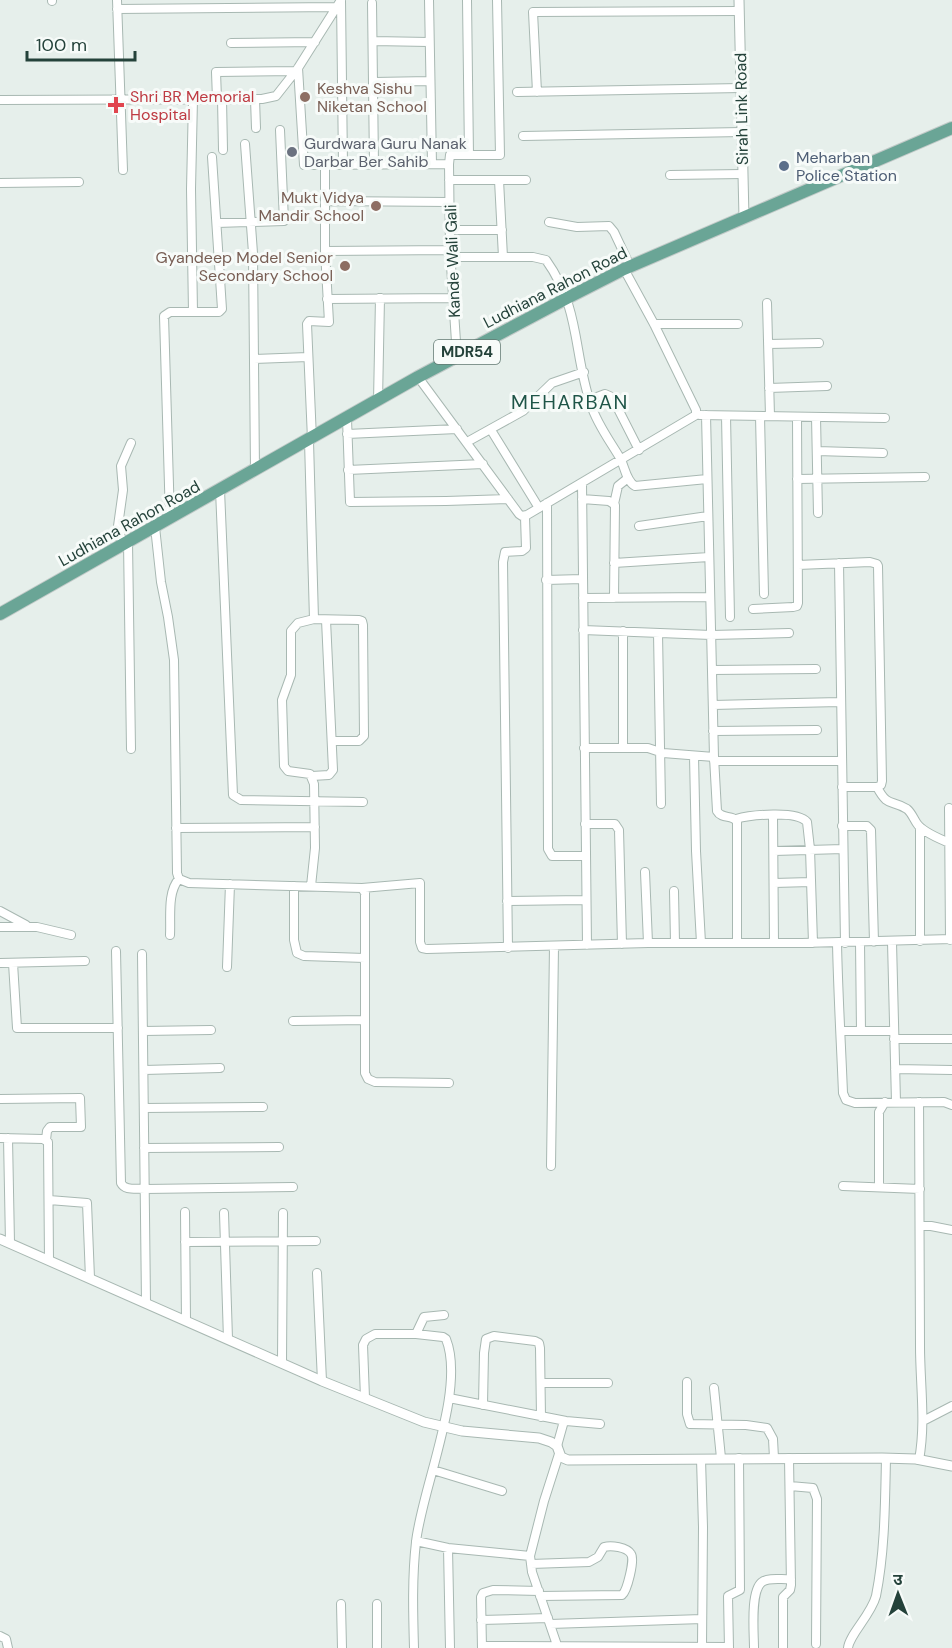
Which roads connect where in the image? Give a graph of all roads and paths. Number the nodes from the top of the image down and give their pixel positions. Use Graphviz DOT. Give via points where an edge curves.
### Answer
graph roads {
  1 [pos="429,0"];
  2 [pos="467,0"];
  3 [pos="497,0"];
  4 [pos="739,0"];
  5 [pos="339,2"];
  6 [pos="372,3"];
  7 [pos="117,4"];
  8 [pos="739,11"];
  9 [pos="373,41"];
  10 [pos="315,42"];
  11 [pos="429,42"];
  12 [pos="231,43"];
  13 [pos="297,69"];
  14 [pos="430,81"];
  15 [pos="374,82"];
  16 [pos="741,88"];
  17 [pos="518,92"];
  18 [pos="537,92"];
  19 [pos="120,99"];
  20 [pos="193,99"];
  21 [pos="220,99"];
  22 [pos="255,99"];
  23 [pos="0,100"];
  24 [pos="256,128"];
  25 [pos="952,128"];
  26 [pos="280,130"];
  27 [pos="742,132"];
  28 [pos="523,136"];
  29 [pos="245,144"];
  30 [pos="223,150"];
  31 [pos="469,155"];
  32 [pos="212,157"];
  33 [pos="432,164"];
  34 [pos="449,164"];
  35 [pos="325,165"];
  36 [pos="343,165"];
  37 [pos="374,165"];
  38 [pos="123,170"];
  39 [pos="743,174"];
  40 [pos="670,175"];
  41 [pos="449,180"];
  42 [pos="499,180"];
  43 [pos="526,180"];
  44 [pos="79,182"];
  45 [pos="0,183"];
  46 [pos="325,201"];
  47 [pos="449,201"];
  48 [pos="744,218"];
  49 [pos="549,222"];
  50 [pos="217,223"];
  51 [pos="251,223"];
  52 [pos="450,230"];
  53 [pos="502,230"];
  54 [pos="325,251"];
  55 [pos="450,253"];
  56 [pos="503,257"];
  57 [pos="627,268"];
  58 [pos="380,298"];
  59 [pos="452,298"];
  60 [pos="567,298"];
  61 [pos="327,299"];
  62 [pos="767,303"];
  63 [pos="193,312"];
  64 [pos="654,324"];
  65 [pos="738,324"];
  66 [pos="819,343"];
  67 [pos="768,344"];
  68 [pos="308,357"];
  69 [pos="457,357"];
  70 [pos="254,359"];
  71 [pos="584,372"];
  72 [pos="418,377"];
  73 [pos="827,386"];
  74 [pos="769,388"];
  75 [pos="589,400"];
  76 [pos="378,401"];
  77 [pos="696,415"];
  78 [pos="706,415"];
  79 [pos="726,416"];
  80 [pos="760,416"];
  81 [pos="770,416"];
  82 [pos="797,417"];
  83 [pos="816,417"];
  84 [pos="885,418"];
  85 [pos="347,419"];
  86 [pos="457,429"];
  87 [pos="491,430"];
  88 [pos="347,434"];
  89 [pos="310,440"];
  90 [pos="467,442"];
  91 [pos="131,443"];
  92 [pos="639,450"];
  93 [pos="817,451"];
  94 [pos="884,453"];
  95 [pos="621,460"];
  96 [pos="483,464"];
  97 [pos="348,470"];
  98 [pos="255,471"];
  99 [pos="925,477"];
  100 [pos="628,478"];
  101 [pos="707,479"];
  102 [pos="797,479"];
  103 [pos="817,479"];
  104 [pos="582,483"];
  105 [pos="220,490"];
  106 [pos="508,499"];
  107 [pos="582,499"];
  108 [pos="614,504"];
  109 [pos="543,505"];
  110 [pos="818,513"];
  111 [pos="708,516"];
  112 [pos="525,517"];
  113 [pos="170,519"];
  114 [pos="639,526"];
  115 [pos="155,527"];
  116 [pos="125,544"];
  117 [pos="709,557"];
  118 [pos="614,562"];
  119 [pos="839,563"];
  120 [pos="798,565"];
  121 [pos="582,579"];
  122 [pos="546,580"];
  123 [pos="764,594"];
  124 [pos="710,597"];
  125 [pos="583,598"];
  126 [pos="614,598"];
  127 [pos="753,609"];
  128 [pos="0,614"];
  129 [pos="730,617"];
  130 [pos="314,619"];
  131 [pos="326,620"];
  132 [pos="583,630"];
  133 [pos="623,631"];
  134 [pos="658,633"];
  135 [pos="789,633"];
  136 [pos="711,635"];
  137 [pos="816,669"];
  138 [pos="712,670"];
  139 [pos="840,702"];
  140 [pos="712,705"];
  141 [pos="817,730"];
  142 [pos="713,731"];
  143 [pos="332,741"];
  144 [pos="623,747"];
  145 [pos="584,748"];
  146 [pos="131,749"];
  147 [pos="660,752"];
  148 [pos="694,756"];
  149 [pos="714,759"];
  150 [pos="841,761"];
  151 [pos="312,776"];
  152 [pos="842,787"];
  153 [pos="878,787"];
  154 [pos="315,801"];
  155 [pos="363,802"];
  156 [pos="661,804"];
  157 [pos="949,808"];
  158 [pos="772,816"];
  159 [pos="736,819"];
  160 [pos="585,824"];
  161 [pos="842,826"];
  162 [pos="315,827"];
  163 [pos="920,827"];
  164 [pos="176,828"];
  165 [pos="951,844"];
  166 [pos="810,849"];
  167 [pos="843,849"];
  168 [pos="774,851"];
  169 [pos="585,856"];
  170 [pos="645,872"];
  171 [pos="179,879"];
  172 [pos="811,882"];
  173 [pos="774,883"];
  174 [pos="230,884"];
  175 [pos="294,885"];
  176 [pos="311,886"];
  177 [pos="362,888"];
  178 [pos="674,891"];
  179 [pos="585,900"];
  180 [pos="507,901"];
  181 [pos="0,910"];
  182 [pos="0,927"];
  183 [pos="30,927"];
  184 [pos="71,935"];
  185 [pos="170,935"];
  186 [pos="951,939"];
  187 [pos="920,941"];
  188 [pos="860,942"];
  189 [pos="874,942"];
  190 [pos="892,942"];
  191 [pos="648,943"];
  192 [pos="675,943"];
  193 [pos="701,943"];
  194 [pos="737,943"];
  195 [pos="774,943"];
  196 [pos="813,943"];
  197 [pos="841,943"];
  198 [pos="622,944"];
  199 [pos="587,945"];
  200 [pos="554,946"];
  201 [pos="508,948"];
  202 [pos="116,951"];
  203 [pos="142,954"];
  204 [pos="365,958"];
  205 [pos="85,962"];
  206 [pos="0,963"];
  207 [pos="13,963"];
  208 [pos="227,967"];
  209 [pos="365,1020"];
  210 [pos="293,1021"];
  211 [pos="118,1028"];
  212 [pos="211,1030"];
  213 [pos="143,1031"];
  214 [pos="841,1031"];
  215 [pos="861,1031"];
  216 [pos="894,1035"];
  217 [pos="952,1039"];
  218 [pos="220,1068"];
  219 [pos="895,1069"];
  220 [pos="144,1070"];
  221 [pos="952,1070"];
  222 [pos="449,1083"];
  223 [pos="0,1099"];
  224 [pos="885,1102"];
  225 [pos="896,1102"];
  226 [pos="919,1102"];
  227 [pos="952,1105"];
  228 [pos="263,1107"];
  229 [pos="144,1108"];
  230 [pos="4,1138"];
  231 [pos="46,1140"];
  232 [pos="144,1148"];
  233 [pos="279,1148"];
  234 [pos="551,1166"];
  235 [pos="843,1186"];
  236 [pos="293,1187"];
  237 [pos="145,1188"];
  238 [pos="879,1188"];
  239 [pos="920,1189"];
  240 [pos="49,1200"];
  241 [pos="185,1212"];
  242 [pos="224,1213"];
  243 [pos="283,1213"];
  244 [pos="921,1226"];
  245 [pos="952,1230"];
  246 [pos="0,1239"];
  247 [pos="284,1241"];
  248 [pos="316,1241"];
  249 [pos="185,1242"];
  250 [pos="224,1242"];
  251 [pos="10,1244"];
  252 [pos="49,1260"];
  253 [pos="317,1273"];
  254 [pos="90,1278"];
  255 [pos="146,1303"];
  256 [pos="444,1315"];
  257 [pos="186,1320"];
  258 [pos="416,1334"];
  259 [pos="228,1339"];
  260 [pos="282,1363"];
  261 [pos="322,1381"];
  262 [pos="687,1382"];
  263 [pos="541,1383"];
  264 [pos="608,1383"];
  265 [pos="714,1388"];
  266 [pos="365,1398"];
  267 [pos="449,1398"];
  268 [pos="483,1405"];
  269 [pos="952,1406"];
  270 [pos="541,1417"];
  271 [pos="564,1421"];
  272 [pos="923,1421"];
  273 [pos="600,1424"];
  274 [pos="719,1425"];
  275 [pos="442,1428"];
  276 [pos="558,1450"];
  277 [pos="701,1458"];
  278 [pos="721,1458"];
  279 [pos="739,1458"];
  280 [pos="774,1458"];
  281 [pos="789,1458"];
  282 [pos="886,1458"];
  283 [pos="919,1460"];
  284 [pos="952,1466"];
  285 [pos="433,1470"];
  286 [pos="790,1486"];
  287 [pos="502,1491"];
  288 [pos="416,1541"];
  289 [pos="448,1548"];
  290 [pos="531,1560"];
  291 [pos="791,1579"];
  292 [pos="539,1594"];
  293 [pos="377,1604"];
  294 [pos="341,1605"];
  295 [pos="481,1620"];
  296 [pos="702,1620"];
  297 [pos="549,1621"];
  298 [pos="0,1636"];
  299 [pos="816,1644"];
  300 [pos="702,1646"];
  301 [pos="482,1647"];
  302 [pos="558,1647"];
  303 [pos="729,1647"];
  304 [pos="8,1648"];
  305 [pos="342,1648"];
  306 [pos="377,1648"];
  307 [pos="414,1648"];
  308 [pos="450,1648"];
  309 [pos="754,1648"];
  310 [pos="783,1648"];
  311 [pos="848,1648"];
  1 -- 11 [label="street"];
  2 -- 31 [label="street"];
  3 -- 31 [label="street" via="500,155"];
  4 -- 8 [label="street, Sirah Link Road"];
  5 -- 7 [label="street"];
  5 -- 10 [label="street"];
  5 -- 36 [label="street"];
  6 -- 9 [label="street"];
  7 -- 19 [label="street"];
  8 -- 16 [label="street, Sirah Link Road"];
  8 -- 18 [label="street" via="533,12"];
  9 -- 11 [label="street"];
  9 -- 15 [label="street"];
  10 -- 12 [label="street"];
  10 -- 13 [label="street"];
  11 -- 14 [label="street"];
  13 -- 21 [label="street" via="216,72"];
  13 -- 22 [label="street" via="276,96"];
  13 -- 35 [label="street" via="304,165"];
  14 -- 15 [label="street"];
  14 -- 33 [label="street"];
  15 -- 37 [label="street"];
  16 -- 18 [label="street"];
  16 -- 27 [label="street, Sirah Link Road"];
  17 -- 18 [label="street"];
  19 -- 20 [label="street"];
  19 -- 23 [label="street"];
  19 -- 38 [label="street"];
  20 -- 21 [label="street"];
  20 -- 63 [label="street"];
  21 -- 22 [label="street"];
  21 -- 30 [label="street"];
  22 -- 24 [label="street"];
  25 -- 48 [label="main road, Ludhiana Rahon Road / MDR54"];
  26 -- 51 [label="street" via="284,221"];
  27 -- 28 [label="street"];
  27 -- 39 [label="street, Sirah Link Road"];
  29 -- 51 [label="street"];
  31 -- 34 [label="street" via="450,155"];
  32 -- 50 [label="street"];
  33 -- 34 [label="street"];
  33 -- 37 [label="street"];
  34 -- 41 [label="street, Kande Wali Gali"];
  35 -- 36 [label="street"];
  35 -- 46 [label="street"];
  36 -- 37 [label="street"];
  39 -- 40 [label="street"];
  39 -- 48 [label="street, Sirah Link Road"];
  41 -- 42 [label="street"];
  41 -- 47 [label="street, Kande Wali Gali"];
  42 -- 43 [label="street"];
  42 -- 53 [label="street"];
  44 -- 45 [label="street"];
  46 -- 47 [label="street"];
  46 -- 54 [label="street"];
  47 -- 52 [label="street, Kande Wali Gali"];
  48 -- 57 [label="main road, Ludhiana Rahon Road / MDR54"];
  49 -- 57 [label="street" via="577,227 609,226"];
  50 -- 51 [label="street"];
  50 -- 63 [label="street" via="222,309"];
  51 -- 70 [label="street"];
  52 -- 53 [label="street"];
  52 -- 55 [label="street, Kande Wali Gali"];
  53 -- 56 [label="street"];
  54 -- 55 [label="street"];
  54 -- 61 [label="street"];
  55 -- 56 [label="street"];
  55 -- 59 [label="street, Kande Wali Gali"];
  56 -- 60 [label="street" via="543,258"];
  57 -- 60 [label="main road, Ludhiana Rahon Road / MDR54"];
  57 -- 64 [label="street"];
  58 -- 59 [label="street"];
  58 -- 61 [label="street"];
  58 -- 76 [label="street"];
  59 -- 69 [label="street, Kande Wali Gali"];
  60 -- 69 [label="main road, Ludhiana Rahon Road / MDR54"];
  60 -- 71 [label="street"];
  61 -- 68 [label="street" via="329,321 307,324"];
  62 -- 67 [label="street"];
  63 -- 113 [label="street" via="167,312 164,316"];
  64 -- 65 [label="street"];
  64 -- 77 [label="street"];
  66 -- 67 [label="street"];
  67 -- 74 [label="street"];
  68 -- 70 [label="street"];
  68 -- 89 [label="street"];
  69 -- 72 [label="main road, Ludhiana Rahon Road / MDR54"];
  70 -- 98 [label="street"];
  71 -- 75 [label="street"];
  71 -- 87 [label="street" via="552,383 529,406"];
  72 -- 76 [label="main road, Ludhiana Rahon Road / MDR54"];
  72 -- 86 [label="street"];
  73 -- 74 [label="street"];
  74 -- 81 [label="street"];
  75 -- 92 [label="street" via="606,394 612,397"];
  75 -- 95 [label="street"];
  76 -- 85 [label="main road, Ludhiana Rahon Road / MDR54"];
  77 -- 78 [label="street"];
  77 -- 92 [label="street"];
  78 -- 79 [label="street"];
  78 -- 101 [label="street"];
  79 -- 80 [label="street"];
  79 -- 129 [label="street"];
  80 -- 81 [label="street"];
  80 -- 123 [label="street"];
  81 -- 82 [label="street"];
  82 -- 83 [label="street"];
  82 -- 102 [label="street"];
  83 -- 84 [label="street"];
  83 -- 93 [label="street"];
  85 -- 88 [label="street"];
  85 -- 89 [label="main road, Ludhiana Rahon Road / MDR54"];
  86 -- 88 [label="street"];
  86 -- 90 [label="street"];
  87 -- 90 [label="street"];
  87 -- 109 [label="street"];
  88 -- 97 [label="street"];
  89 -- 98 [label="main road, Ludhiana Rahon Road / MDR54"];
  89 -- 130 [label="street"];
  90 -- 96 [label="street"];
  91 -- 116 [label="street" via="121,466 123,490 118,526"];
  92 -- 95 [label="street"];
  93 -- 94 [label="street"];
  93 -- 103 [label="street"];
  95 -- 100 [label="street"];
  95 -- 104 [label="street"];
  96 -- 97 [label="street"];
  96 -- 106 [label="street"];
  97 -- 106 [label="street" via="348,497 353,503"];
  98 -- 105 [label="main road, Ludhiana Rahon Road / MDR54"];
  99 -- 103 [label="street"];
  100 -- 101 [label="street" via="634,486"];
  100 -- 108 [label="street" via="618,486"];
  101 -- 111 [label="street"];
  102 -- 103 [label="street"];
  102 -- 120 [label="street"];
  103 -- 110 [label="street"];
  104 -- 107 [label="street"];
  104 -- 109 [label="street"];
  105 -- 113 [label="main road, Ludhiana Rahon Road / MDR54"];
  105 -- 154 [label="street" via="232,791 241,800"];
  106 -- 112 [label="street"];
  107 -- 108 [label="street"];
  107 -- 121 [label="street"];
  108 -- 118 [label="street"];
  109 -- 112 [label="street"];
  109 -- 122 [label="street"];
  111 -- 114 [label="street"];
  111 -- 117 [label="street"];
  112 -- 180 [label="street" via="526,548 505,552 503,562"];
  113 -- 115 [label="main road, Ludhiana Rahon Road / MDR54"];
  115 -- 116 [label="main road, Ludhiana Rahon Road / MDR54"];
  115 -- 164 [label="street" via="174,660"];
  116 -- 128 [label="main road, Ludhiana Rahon Road / MDR54"];
  116 -- 146 [label="street"];
  117 -- 118 [label="street"];
  117 -- 124 [label="street"];
  118 -- 126 [label="street"];
  119 -- 120 [label="street"];
  119 -- 139 [label="street"];
  119 -- 153 [label="street" via="870,562 878,566 882,781"];
  120 -- 127 [label="street" via="797,606"];
  121 -- 122 [label="street"];
  121 -- 125 [label="street"];
  122 -- 169 [label="street" via="548,849 552,856"];
  124 -- 126 [label="street"];
  124 -- 136 [label="street"];
  125 -- 126 [label="street"];
  125 -- 132 [label="street"];
  130 -- 131 [label="street"];
  130 -- 151 [label="street" via="298,623 291,631 291,675 282,700 284,766 288,771"];
  131 -- 143 [label="street"];
  131 -- 143 [label="street" via="359,620 363,625 364,736 359,741"];
  132 -- 133 [label="street"];
  132 -- 145 [label="street"];
  133 -- 134 [label="street"];
  133 -- 144 [label="street"];
  134 -- 136 [label="street"];
  134 -- 147 [label="street"];
  135 -- 136 [label="street"];
  136 -- 138 [label="street"];
  137 -- 138 [label="street"];
  138 -- 140 [label="street"];
  139 -- 140 [label="street"];
  139 -- 150 [label="street"];
  140 -- 142 [label="street"];
  141 -- 142 [label="street"];
  142 -- 149 [label="street"];
  143 -- 151 [label="street" via="332,773"];
  144 -- 145 [label="street"];
  144 -- 147 [label="street"];
  145 -- 160 [label="street"];
  147 -- 148 [label="street"];
  147 -- 156 [label="street"];
  148 -- 149 [label="street"];
  148 -- 193 [label="street"];
  149 -- 150 [label="street"];
  149 -- 159 [label="street" via="717,811"];
  150 -- 152 [label="street"];
  151 -- 154 [label="street"];
  152 -- 153 [label="street"];
  152 -- 161 [label="street"];
  153 -- 163 [label="street" via="883,798 905,808"];
  154 -- 155 [label="street"];
  154 -- 162 [label="street"];
  157 -- 165 [label="street"];
  158 -- 159 [label="street"];
  158 -- 166 [label="street" via="803,818 807,822"];
  158 -- 168 [label="street"];
  159 -- 194 [label="street"];
  160 -- 169 [label="street"];
  160 -- 198 [label="street" via="615,824 619,830"];
  161 -- 167 [label="street"];
  161 -- 189 [label="street" via="870,827"];
  162 -- 164 [label="street"];
  162 -- 176 [label="street"];
  163 -- 165 [label="street"];
  163 -- 187 [label="street"];
  164 -- 171 [label="street"];
  165 -- 186 [label="street"];
  166 -- 167 [label="street"];
  166 -- 168 [label="street"];
  166 -- 172 [label="street"];
  167 -- 197 [label="street"];
  168 -- 173 [label="street"];
  169 -- 179 [label="street"];
  170 -- 191 [label="street"];
  171 -- 174 [label="street" via="189,884"];
  171 -- 185 [label="street" via="172,893"];
  172 -- 173 [label="street"];
  172 -- 196 [label="street"];
  173 -- 195 [label="street"];
  174 -- 175 [label="street"];
  174 -- 208 [label="street"];
  175 -- 176 [label="street"];
  175 -- 204 [label="street" via="297,953"];
  176 -- 177 [label="street"];
  177 -- 201 [label="street" via="420,884 423,948"];
  177 -- 204 [label="street"];
  178 -- 192 [label="street"];
  179 -- 180 [label="street"];
  179 -- 199 [label="street"];
  180 -- 201 [label="street"];
  181 -- 183 [label="street"];
  182 -- 183 [label="street"];
  183 -- 184 [label="street"];
  186 -- 187 [label="street"];
  187 -- 190 [label="street"];
  188 -- 189 [label="street"];
  188 -- 197 [label="street"];
  188 -- 215 [label="street"];
  189 -- 190 [label="street"];
  190 -- 216 [label="street"];
  191 -- 192 [label="street"];
  191 -- 198 [label="street"];
  192 -- 193 [label="street"];
  193 -- 194 [label="street"];
  194 -- 195 [label="street"];
  195 -- 196 [label="street"];
  196 -- 197 [label="street"];
  197 -- 214 [label="street"];
  198 -- 199 [label="street"];
  199 -- 200 [label="street"];
  200 -- 201 [label="street"];
  200 -- 234 [label="street"];
  202 -- 211 [label="street"];
  203 -- 213 [label="street"];
  204 -- 209 [label="street"];
  205 -- 207 [label="street"];
  206 -- 207 [label="street"];
  207 -- 211 [label="street" via="17,1028"];
  209 -- 210 [label="street"];
  209 -- 222 [label="street" via="368,1079 375,1083"];
  211 -- 237 [label="street" via="121,1183 126,1188"];
  212 -- 213 [label="street"];
  213 -- 220 [label="street"];
  214 -- 215 [label="street"];
  214 -- 224 [label="street" via="846,1101"];
  215 -- 216 [label="street"];
  216 -- 217 [label="street"];
  216 -- 219 [label="street"];
  218 -- 220 [label="street"];
  219 -- 221 [label="street"];
  219 -- 225 [label="street"];
  220 -- 229 [label="street"];
  223 -- 231 [label="street" via="80,1098 81,1127 50,1128"];
  224 -- 225 [label="street"];
  224 -- 238 [label="street" via="879,1112"];
  225 -- 226 [label="street"];
  226 -- 227 [label="street"];
  226 -- 239 [label="street"];
  228 -- 229 [label="street"];
  229 -- 232 [label="street"];
  230 -- 231 [label="street"];
  230 -- 251 [label="street"];
  231 -- 240 [label="street"];
  232 -- 233 [label="street"];
  232 -- 237 [label="street"];
  235 -- 238 [label="street"];
  236 -- 237 [label="street"];
  237 -- 255 [label="street"];
  238 -- 239 [label="street"];
  239 -- 244 [label="street"];
  240 -- 252 [label="street"];
  240 -- 254 [label="street" via="87,1203"];
  241 -- 249 [label="street"];
  242 -- 250 [label="street"];
  243 -- 247 [label="street"];
  244 -- 245 [label="street"];
  244 -- 272 [label="street"];
  246 -- 251 [label="street"];
  247 -- 248 [label="street"];
  247 -- 250 [label="street"];
  247 -- 260 [label="street"];
  249 -- 250 [label="street"];
  249 -- 257 [label="street"];
  250 -- 259 [label="street"];
  251 -- 252 [label="street"];
  252 -- 254 [label="street"];
  253 -- 261 [label="street"];
  254 -- 255 [label="street"];
  255 -- 257 [label="street"];
  256 -- 258 [label="street" via="424,1317"];
  257 -- 259 [label="street"];
  258 -- 266 [label="street" via="375,1334 366,1339"];
  258 -- 267 [label="street" via="446,1339"];
  259 -- 260 [label="street"];
  260 -- 261 [label="street"];
  261 -- 266 [label="street"];
  262 -- 274 [label="street" via="690,1424"];
  263 -- 264 [label="street"];
  263 -- 268 [label="street" via="539,1343 488,1337 484,1343"];
  263 -- 270 [label="street"];
  265 -- 274 [label="street"];
  266 -- 275 [label="street"];
  267 -- 268 [label="street"];
  267 -- 275 [label="street"];
  268 -- 270 [label="street"];
  269 -- 272 [label="street"];
  270 -- 271 [label="street"];
  271 -- 273 [label="street"];
  271 -- 276 [label="street"];
  272 -- 283 [label="street"];
  274 -- 278 [label="street"];
  274 -- 280 [label="street" via="766,1428 773,1439"];
  275 -- 276 [label="street" via="539,1438 551,1442"];
  275 -- 285 [label="street"];
  276 -- 277 [label="street" via="568,1460 577,1461"];
  276 -- 290 [label="street"];
  277 -- 278 [label="street"];
  277 -- 296 [label="street"];
  278 -- 279 [label="street"];
  279 -- 280 [label="street"];
  279 -- 303 [label="street" via="740,1590 728,1596"];
  280 -- 281 [label="street"];
  281 -- 282 [label="street"];
  281 -- 286 [label="street"];
  282 -- 283 [label="street"];
  282 -- 311 [label="street" via="884,1523 875,1598"];
  283 -- 284 [label="street"];
  285 -- 287 [label="street"];
  285 -- 288 [label="street"];
  286 -- 291 [label="street"];
  286 -- 299 [label="street" via="813,1488 817,1499"];
  288 -- 289 [label="street"];
  288 -- 307 [label="street"];
  289 -- 290 [label="street"];
  289 -- 308 [label="street"];
  290 -- 292 [label="street"];
  290 -- 292 [label="street" via="589,1563 608,1545 626,1550 632,1558 627,1588 622,1595"];
  291 -- 309 [label="street" via="761,1583 754,1604"];
  291 -- 310 [label="street" via="790,1590 783,1597"];
  292 -- 295 [label="street" via="493,1590 483,1593"];
  292 -- 297 [label="street"];
  293 -- 306 [label="street"];
  294 -- 305 [label="street"];
  295 -- 297 [label="street"];
  295 -- 301 [label="street"];
  296 -- 297 [label="street"];
  296 -- 300 [label="street"];
  297 -- 302 [label="street"];
  298 -- 304 [label="street"];
  300 -- 302 [label="street"];
  300 -- 303 [label="street"];
  301 -- 302 [label="street"];
}
